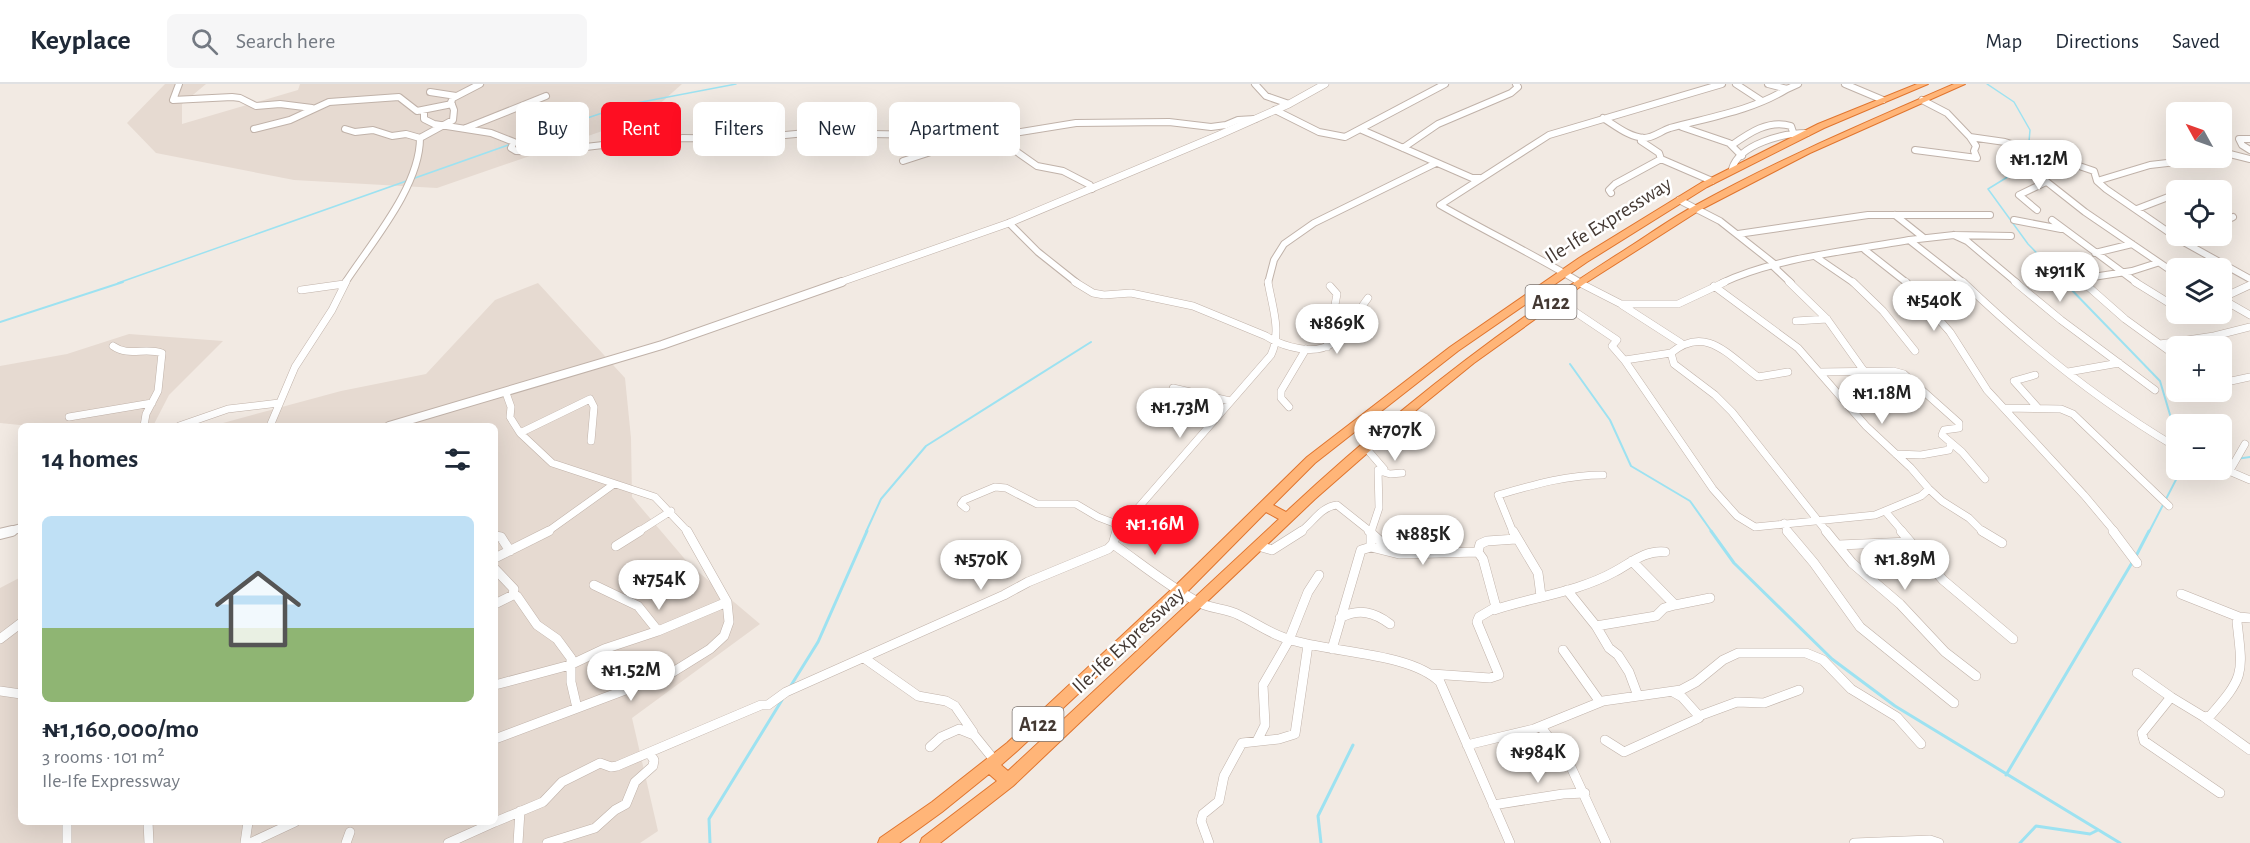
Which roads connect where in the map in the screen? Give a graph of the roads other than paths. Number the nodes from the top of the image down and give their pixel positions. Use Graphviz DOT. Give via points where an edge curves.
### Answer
graph roads {
  1 [pos="179,84"];
  2 [pos="480,84"];
  3 [pos="1255,84"];
  4 [pos="1325,84"];
  5 [pos="1445,84"];
  6 [pos="1516,84"];
  7 [pos="1722,84"];
  8 [pos="1736,84"];
  9 [pos="1768,84"];
  10 [pos="1798,84"];
  11 [pos="1845,84"];
  12 [pos="1924,84"];
  13 [pos="1961,84"];
  14 [pos="458,86"];
  15 [pos="1788,89"];
  16 [pos="466,91"];
  17 [pos="430,92"];
  18 [pos="456,96"];
  19 [pos="546,96"];
  20 [pos="1922,100"];
  21 [pos="1762,101"];
  22 [pos="1880,102"];
  23 [pos="452,104"];
  24 [pos="1289,104"];
  25 [pos="313,107"];
  26 [pos="1275,110"];
  27 [pos="424,111"];
  28 [pos="1896,111"];
  29 [pos="1854,113"];
  30 [pos="1603,118"];
  31 [pos="1255,119"];
  32 [pos="1872,122"];
  33 [pos="443,126"];
  34 [pos="1682,127"];
  35 [pos="466,128"];
  36 [pos="254,129"];
  37 [pos="345,129"];
  38 [pos="1362,130"];
  39 [pos="1020,131"];
  40 [pos="1793,132"];
  41 [pos="1807,133"];
  42 [pos="889,135"];
  43 [pos="1970,137"];
  44 [pos="420,138"];
  45 [pos="1643,138"];
  46 [pos="2250,139"];
  47 [pos="1732,145"];
  48 [pos="1403,148"];
  49 [pos="1915,150"];
  50 [pos="2250,150"];
  51 [pos="2038,152"];
  52 [pos="1742,153"];
  53 [pos="1020,154"];
  54 [pos="2232,154"];
  55 [pos="919,156"];
  56 [pos="1661,159"];
  57 [pos="2250,159"];
  58 [pos="903,161"];
  59 [pos="1436,163"];
  60 [pos="2166,163"];
  61 [pos="1732,169"];
  62 [pos="1475,180"];
  63 [pos="1712,181"];
  64 [pos="2097,181"];
  65 [pos="2046,182"];
  66 [pos="1092,189"];
  67 [pos="1611,193"];
  68 [pos="2166,198"];
  69 [pos="1679,200"];
  70 [pos="1697,208"];
  71 [pos="2137,209"];
  72 [pos="2037,210"];
  73 [pos="1895,215"];
  74 [pos="1989,215"];
  75 [pos="2014,220"];
  76 [pos="2052,220"];
  77 [pos="1009,223"];
  78 [pos="2062,230"];
  79 [pos="2166,230"];
  80 [pos="1738,234"];
  81 [pos="1954,235"];
  82 [pos="2011,236"];
  83 [pos="1924,238"];
  84 [pos="1909,240"];
  85 [pos="2132,244"];
  86 [pos="2191,246"];
  87 [pos="1865,250"];
  88 [pos="2095,254"];
  89 [pos="1816,257"];
  90 [pos="2157,263"];
  91 [pos="1776,267"];
  92 [pos="2166,268"];
  93 [pos="1564,272"];
  94 [pos="2121,273"];
  95 [pos="2250,279"];
  96 [pos="1580,282"];
  97 [pos="344,284"];
  98 [pos="2250,285"];
  99 [pos="1330,286"];
  100 [pos="1714,286"];
  101 [pos="301,291"];
  102 [pos="2232,293"];
  103 [pos="1368,298"];
  104 [pos="1556,299"];
  105 [pos="2166,301"];
  106 [pos="1621,304"];
  107 [pos="2232,304"];
  108 [pos="2250,315"];
  109 [pos="1827,319"];
  110 [pos="1796,321"];
  111 [pos="2250,327"];
  112 [pos="1277,343"];
  113 [pos="1681,343"];
  114 [pos="2160,344"];
  115 [pos="113,346"];
  116 [pos="1327,346"];
  117 [pos="2166,348"];
  118 [pos="1306,349"];
  119 [pos="1916,351"];
  120 [pos="1671,353"];
  121 [pos="1625,360"];
  122 [pos="2119,363"];
  123 [pos="1864,371"];
  124 [pos="1788,372"];
  125 [pos="1820,372"];
  126 [pos="2068,372"];
  127 [pos="2035,375"];
  128 [pos="2250,377"];
  129 [pos="2232,381"];
  130 [pos="1173,388"];
  131 [pos="2155,390"];
  132 [pos="506,393"];
  133 [pos="1230,401"];
  134 [pos="152,403"];
  135 [pos="279,403"];
  136 [pos="1289,407"];
  137 [pos="2005,408"];
  138 [pos="2038,408"];
  139 [pos="69,417"];
  140 [pos="144,423"];
  141 [pos="188,423"];
  142 [pos="271,423"];
  143 [pos="399,423"];
  144 [pos="520,433"];
  145 [pos="591,441"];
  146 [pos="2166,441"];
  147 [pos="1951,443"];
  148 [pos="2245,444"];
  149 [pos="1366,448"];
  150 [pos="1896,454"];
  151 [pos="2232,461"];
  152 [pos="1378,470"];
  153 [pos="1402,473"];
  154 [pos="2232,473"];
  155 [pos="1603,476"];
  156 [pos="1985,479"];
  157 [pos="2250,480"];
  158 [pos="614,484"];
  159 [pos="1929,489"];
  160 [pos="2169,506"];
  161 [pos="1266,507"];
  162 [pos="966,508"];
  163 [pos="670,511"];
  164 [pos="1885,511"];
  165 [pos="1288,518"];
  166 [pos="1821,522"];
  167 [pos="1784,523"];
  168 [pos="1119,525"];
  169 [pos="18,529"];
  170 [pos="1370,532"];
  171 [pos="0,534"];
  172 [pos="498,536"];
  173 [pos="1516,539"];
  174 [pos="1910,542"];
  175 [pos="2002,543"];
  176 [pos="1113,544"];
  177 [pos="1839,545"];
  178 [pos="616,546"];
  179 [pos="1258,546"];
  180 [pos="1371,548"];
  181 [pos="510,551"];
  182 [pos="1478,552"];
  183 [pos="1665,552"];
  184 [pos="1400,554"];
  185 [pos="498,555"];
  186 [pos="1632,561"];
  187 [pos="2137,563"];
  188 [pos="498,571"];
  189 [pos="1319,575"];
  190 [pos="594,585"];
  191 [pos="1567,590"];
  192 [pos="1179,591"];
  193 [pos="2181,594"];
  194 [pos="513,595"];
  195 [pos="1541,596"];
  196 [pos="1710,598"];
  197 [pos="498,602"];
  198 [pos="727,602"];
  199 [pos="1198,603"];
  200 [pos="1675,605"];
  201 [pos="1494,610"];
  202 [pos="2239,617"];
  203 [pos="1340,618"];
  204 [pos="2250,618"];
  205 [pos="1390,624"];
  206 [pos="18,625"];
  207 [pos="1596,626"];
  208 [pos="658,631"];
  209 [pos="0,639"];
  210 [pos="1289,639"];
  211 [pos="2013,639"];
  212 [pos="1308,645"];
  213 [pos="1332,649"];
  214 [pos="1563,650"];
  215 [pos="864,658"];
  216 [pos="570,665"];
  217 [pos="2246,668"];
  218 [pos="2137,673"];
  219 [pos="1432,674"];
  220 [pos="1450,676"];
  221 [pos="1976,676"];
  222 [pos="1440,682"];
  223 [pos="498,684"];
  224 [pos="1799,690"];
  225 [pos="0,691"];
  226 [pos="1672,692"];
  227 [pos="18,694"];
  228 [pos="1638,696"];
  229 [pos="2171,697"];
  230 [pos="1600,702"];
  231 [pos="1954,703"];
  232 [pos="577,708"];
  233 [pos="1699,716"];
  234 [pos="2204,717"];
  235 [pos="1541,727"];
  236 [pos="973,732"];
  237 [pos="498,738"];
  238 [pos="1605,740"];
  239 [pos="1257,741"];
  240 [pos="1921,744"];
  241 [pos="1467,746"];
  242 [pos="930,747"];
  243 [pos="2250,750"];
  244 [pos="650,754"];
  245 [pos="992,763"];
  246 [pos="1008,781"];
  247 [pos="1585,793"];
  248 [pos="2220,793"];
  249 [pos="1493,805"];
  250 [pos="520,811"];
  251 [pos="498,821"];
  252 [pos="67,825"];
  253 [pos="148,825"];
  254 [pos="248,825"];
  255 [pos="289,825"];
  256 [pos="488,825"];
  257 [pos="350,832"];
  258 [pos="521,842"];
  259 [pos="67,843"];
  260 [pos="149,843"];
  261 [pos="245,843"];
  262 [pos="250,843"];
  263 [pos="346,843"];
  264 [pos="448,843"];
  265 [pos="547,843"];
  266 [pos="886,843"];
  267 [pos="928,843"];
  268 [pos="1209,843"];
  269 [pos="1510,843"];
  270 [pos="1606,843"];
  271 [pos="1854,843"];
  272 [pos="1940,843"];
  1 -- 25 [label="street" via="173,100 232,97 256,106"];
  2 -- 16 [label="street"];
  3 -- 24 [label="street" via="1266,96"];
  4 -- 24 [label="street"];
  5 -- 38 [label="street"];
  6 -- 48 [label="street" via="1518,87 1511,93 1438,124"];
  7 -- 30 [label="street"];
  8 -- 21 [label="street"];
  9 -- 15 [label="street"];
  10 -- 15 [label="street"];
  11 -- 22 [label="street"];
  12 -- 22 [label="highway, Ile-Ife Expressway / A122"];
  13 -- 20 [label="highway, Ile-Ife Expressway / A122"];
  14 -- 16 [label="street"];
  15 -- 21 [label="street"];
  16 -- 18 [label="street"];
  17 -- 18 [label="street"];
  18 -- 23 [label="street"];
  19 -- 35 [label="street"];
  20 -- 28 [label="highway, Ile-Ife Expressway / A122"];
  20 -- 43 [label="street" via="1947,113"];
  21 -- 34 [label="street"];
  22 -- 28 [label="highway"];
  22 -- 29 [label="highway, Ile-Ife Expressway / A122"];
  23 -- 27 [label="street"];
  23 -- 33 [label="street" via="453,120"];
  24 -- 26 [label="street"];
  25 -- 27 [label="street" via="390,96 402,98 414,110"];
  25 -- 36 [label="street" via="291,120"];
  26 -- 31 [label="street"];
  26 -- 38 [label="street" via="1331,135 1346,137"];
  27 -- 33 [label="street" via="424,119"];
  28 -- 32 [label="highway, Ile-Ife Expressway / A122"];
  29 -- 32 [label="highway"];
  29 -- 41 [label="highway, Ile-Ife Expressway / A122"];
  30 -- 45 [label="street"];
  30 -- 62 [label="street" via="1549,135"];
  31 -- 39 [label="street" via="1211,127 1169,122 1076,123"];
  31 -- 66 [label="street"];
  32 -- 70 [label="highway, Ile-Ife Expressway / A122" via="1780,163"];
  33 -- 35 [label="street"];
  33 -- 44 [label="street"];
  34 -- 45 [label="street"];
  34 -- 47 [label="street"];
  35 -- 42 [label="street" via="501,135 514,142 511,147 516,151 526,153 705,137"];
  37 -- 44 [label="street" via="392,135 406,131"];
  38 -- 48 [label="street"];
  40 -- 41 [label="street"];
  40 -- 47 [label="street" via="1791,126 1781,124 1755,129"];
  40 -- 52 [label="street"];
  41 -- 61 [label="highway, Ile-Ife Expressway / A122"];
  43 -- 49 [label="street" via="1977,158"];
  43 -- 51 [label="street"];
  44 -- 97 [label="street" via="420,154 401,199"];
  45 -- 56 [label="street" via="1641,141 1659,153"];
  46 -- 50 [label="street" via="2240,139"];
  47 -- 52 [label="street"];
  48 -- 59 [label="street"];
  51 -- 64 [label="street" via="2085,166 2094,171"];
  51 -- 65 [label="street" via="2031,169"];
  52 -- 61 [label="street" via="1732,163"];
  53 -- 66 [label="street" via="1037,166 1063,171"];
  54 -- 57 [label="street"];
  55 -- 58 [label="street"];
  56 -- 63 [label="street"];
  56 -- 67 [label="street" via="1615,184 1609,190"];
  59 -- 62 [label="street"];
  59 -- 112 [label="street" via="1314,223 1284,244 1274,260 1268,282"];
  60 -- 64 [label="street"];
  61 -- 63 [label="highway, Ile-Ife Expressway / A122"];
  62 -- 93 [label="street" via="1446,199 1441,207"];
  63 -- 69 [label="highway, Ile-Ife Expressway / A122"];
  64 -- 71 [label="street"];
  65 -- 72 [label="street" via="2019,195"];
  65 -- 85 [label="street"];
  66 -- 77 [label="street"];
  68 -- 71 [label="street"];
  69 -- 70 [label="street"];
  69 -- 93 [label="highway, Ile-Ife Expressway / A122"];
  70 -- 80 [label="street"];
  70 -- 96 [label="highway, Ile-Ife Expressway / A122"];
  71 -- 79 [label="street"];
  73 -- 74 [label="street"];
  73 -- 80 [label="street" via="1845,217"];
  73 -- 83 [label="street"];
  75 -- 78 [label="street"];
  76 -- 78 [label="street"];
  77 -- 112 [label="street" via="1038,252 1093,293 1131,293 1193,306"];
  77 -- 132 [label="street" via="673,342"];
  78 -- 88 [label="street"];
  80 -- 91 [label="street"];
  81 -- 82 [label="street"];
  81 -- 83 [label="street"];
  81 -- 122 [label="street"];
  83 -- 84 [label="street"];
  84 -- 87 [label="street"];
  84 -- 126 [label="street"];
  85 -- 88 [label="street"];
  85 -- 90 [label="street"];
  86 -- 95 [label="street"];
  87 -- 89 [label="street"];
  87 -- 137 [label="street" via="1929,304 1982,384"];
  88 -- 94 [label="street"];
  89 -- 91 [label="street"];
  89 -- 119 [label="street" via="1857,287"];
  90 -- 92 [label="street"];
  90 -- 94 [label="street"];
  91 -- 100 [label="street"];
  91 -- 109 [label="street"];
  93 -- 96 [label="street"];
  93 -- 161 [label="highway, Ile-Ife Expressway / A122" via="1350,428 1311,460"];
  94 -- 105 [label="street"];
  94 -- 114 [label="street" via="2080,279 2103,302"];
  96 -- 104 [label="highway, Ile-Ife Expressway / A122"];
  96 -- 106 [label="street"];
  97 -- 101 [label="street"];
  97 -- 135 [label="street" via="295,367"];
  98 -- 102 [label="street"];
  99 -- 116 [label="street" via="1337,294 1337,302"];
  100 -- 106 [label="street" via="1678,304"];
  100 -- 125 [label="street" via="1798,348"];
  103 -- 116 [label="street"];
  104 -- 121 [label="street" via="1617,340 1613,349"];
  104 -- 149 [label="highway, Ile-Ife Expressway / A122" via="1443,381"];
  106 -- 113 [label="street"];
  107 -- 108 [label="street"];
  109 -- 110 [label="street"];
  109 -- 123 [label="street"];
  111 -- 114 [label="street"];
  112 -- 118 [label="street"];
  112 -- 133 [label="street" via="1271,356"];
  113 -- 120 [label="street"];
  113 -- 124 [label="street" via="1700,339 1712,343 1758,377"];
  114 -- 117 [label="street"];
  115 -- 134 [label="street" via="123,353 162,353"];
  116 -- 118 [label="street"];
  118 -- 136 [label="street" via="1281,392"];
  120 -- 121 [label="street"];
  120 -- 166 [label="street" via="1674,364 1732,412"];
  121 -- 167 [label="street" via="1630,375 1737,516 1755,527"];
  122 -- 126 [label="street"];
  122 -- 131 [label="street"];
  123 -- 125 [label="street"];
  123 -- 147 [label="street" via="1900,372 1912,380 1961,426 1942,431"];
  125 -- 150 [label="street"];
  126 -- 146 [label="street" via="2132,421"];
  127 -- 138 [label="street" via="2014,381"];
  128 -- 129 [label="street"];
  130 -- 133 [label="street"];
  132 -- 143 [label="street"];
  132 -- 144 [label="street" via="510,417"];
  133 -- 168 [label="street"];
  134 -- 139 [label="street"];
  134 -- 140 [label="street"];
  135 -- 141 [label="street" via="228,409"];
  135 -- 142 [label="street"];
  137 -- 138 [label="street"];
  137 -- 187 [label="street" via="2101,514"];
  138 -- 160 [label="street" via="2073,414"];
  144 -- 145 [label="street" via="590,399 594,407"];
  144 -- 158 [label="street" via="552,463"];
  147 -- 150 [label="street" via="1949,450 1937,453"];
  147 -- 156 [label="street"];
  148 -- 151 [label="street"];
  149 -- 152 [label="street" via="1384,469"];
  149 -- 165 [label="highway, Ile-Ife Expressway / A122"];
  150 -- 159 [label="street"];
  152 -- 153 [label="street"];
  152 -- 170 [label="street" via="1375,482 1379,508"];
  154 -- 157 [label="street"];
  155 -- 173 [label="street" via="1553,479 1500,493"];
  158 -- 163 [label="street" via="656,497"];
  158 -- 181 [label="street" via="547,532"];
  159 -- 164 [label="street"];
  159 -- 175 [label="street"];
  161 -- 165 [label="highway"];
  161 -- 192 [label="highway, Ile-Ife Expressway / A122"];
  162 -- 168 [label="street" via="964,500 996,487 1006,488 1037,504 1076,504"];
  163 -- 178 [label="street"];
  163 -- 198 [label="street" via="690,533"];
  164 -- 166 [label="street"];
  164 -- 174 [label="street"];
  165 -- 179 [label="highway, Ile-Ife Expressway / A122"];
  166 -- 167 [label="street"];
  166 -- 177 [label="street"];
  167 -- 231 [label="street" via="1860,627"];
  168 -- 176 [label="street"];
  169 -- 171 [label="street"];
  170 -- 179 [label="street" via="1364,523 1337,505 1316,514 1312,522 1272,550"];
  170 -- 180 [label="street"];
  170 -- 184 [label="street" via="1390,551"];
  172 -- 181 [label="street"];
  173 -- 182 [label="street" via="1486,541 1480,544"];
  173 -- 195 [label="street" via="1539,573"];
  174 -- 177 [label="street"];
  174 -- 211 [label="street" via="1943,580"];
  176 -- 192 [label="street"];
  176 -- 215 [label="street"];
  177 -- 221 [label="street" via="1863,575 1900,604 1945,652"];
  179 -- 199 [label="highway, Ile-Ife Expressway / A122"];
  180 -- 184 [label="street"];
  180 -- 203 [label="street" via="1359,554"];
  181 -- 185 [label="street"];
  182 -- 184 [label="street"];
  182 -- 201 [label="street" via="1495,599"];
  183 -- 186 [label="street" via="1655,551"];
  186 -- 191 [label="street" via="1606,576"];
  186 -- 200 [label="street"];
  188 -- 194 [label="street" via="514,589"];
  189 -- 210 [label="street"];
  190 -- 208 [label="street" via="638,606"];
  191 -- 195 [label="street"];
  191 -- 207 [label="street"];
  192 -- 199 [label="street"];
  192 -- 245 [label="highway, Ile-Ife Expressway / A122"];
  193 -- 202 [label="street"];
  194 -- 197 [label="street"];
  194 -- 216 [label="street" via="537,625 564,647 571,658"];
  195 -- 201 [label="street"];
  196 -- 200 [label="street"];
  198 -- 208 [label="street"];
  198 -- 232 [label="street" via="729,622 724,636 698,659"];
  199 -- 210 [label="street" via="1238,614"];
  199 -- 246 [label="highway, Ile-Ife Expressway / A122"];
  200 -- 207 [label="street" via="1656,616"];
  201 -- 220 [label="street" via="1477,622 1499,671 1498,677"];
  202 -- 204 [label="street"];
  202 -- 217 [label="street" via="2238,642"];
  203 -- 205 [label="street" via="1360,611"];
  203 -- 213 [label="street"];
  206 -- 209 [label="street"];
  207 -- 228 [label="street" via="1629,672"];
  208 -- 216 [label="street"];
  210 -- 212 [label="street"];
  210 -- 239 [label="street" via="1263,685 1265,725"];
  212 -- 213 [label="street"];
  212 -- 239 [label="street" via="1295,734 1283,740"];
  213 -- 219 [label="street" via="1403,663"];
  214 -- 230 [label="street"];
  215 -- 236 [label="street" via="913,694 955,706"];
  215 -- 244 [label="street" via="775,698 768,705 708,726"];
  216 -- 223 [label="street"];
  216 -- 232 [label="street"];
  217 -- 234 [label="street" via="2217,708"];
  218 -- 229 [label="street"];
  219 -- 220 [label="street"];
  219 -- 222 [label="street"];
  220 -- 222 [label="street"];
  222 -- 241 [label="street"];
  224 -- 233 [label="street" via="1764,703 1737,702"];
  225 -- 227 [label="street"];
  226 -- 228 [label="street"];
  226 -- 233 [label="street"];
  226 -- 240 [label="street" via="1684,689 1728,655 1806,653 1823,660 1851,689 1897,717"];
  228 -- 230 [label="street"];
  229 -- 234 [label="street"];
  229 -- 248 [label="street" via="2142,733 2144,741"];
  230 -- 235 [label="street"];
  232 -- 237 [label="street"];
  233 -- 238 [label="street" via="1624,752"];
  234 -- 243 [label="street"];
  235 -- 241 [label="street"];
  235 -- 247 [label="street"];
  236 -- 242 [label="street" via="951,732"];
  236 -- 245 [label="street"];
  239 -- 268 [label="street" via="1242,743 1224,776 1219,801 1203,814 1201,821"];
  241 -- 249 [label="street"];
  244 -- 250 [label="street" via="617,766 592,766 556,786 543,802"];
  244 -- 265 [label="street" via="653,766 636,779 626,804 595,828"];
  245 -- 246 [label="highway"];
  245 -- 266 [label="highway, Ile-Ife Expressway / A122"];
  246 -- 267 [label="highway, Ile-Ife Expressway / A122"];
  247 -- 249 [label="street"];
  247 -- 270 [label="street"];
  249 -- 269 [label="street"];
  250 -- 251 [label="street"];
  250 -- 258 [label="street"];
  252 -- 259 [label="street"];
  253 -- 260 [label="street"];
  254 -- 261 [label="street"];
  255 -- 262 [label="street"];
  256 -- 264 [label="street"];
  257 -- 263 [label="street"];
  271 -- 272 [label="street"];
}
